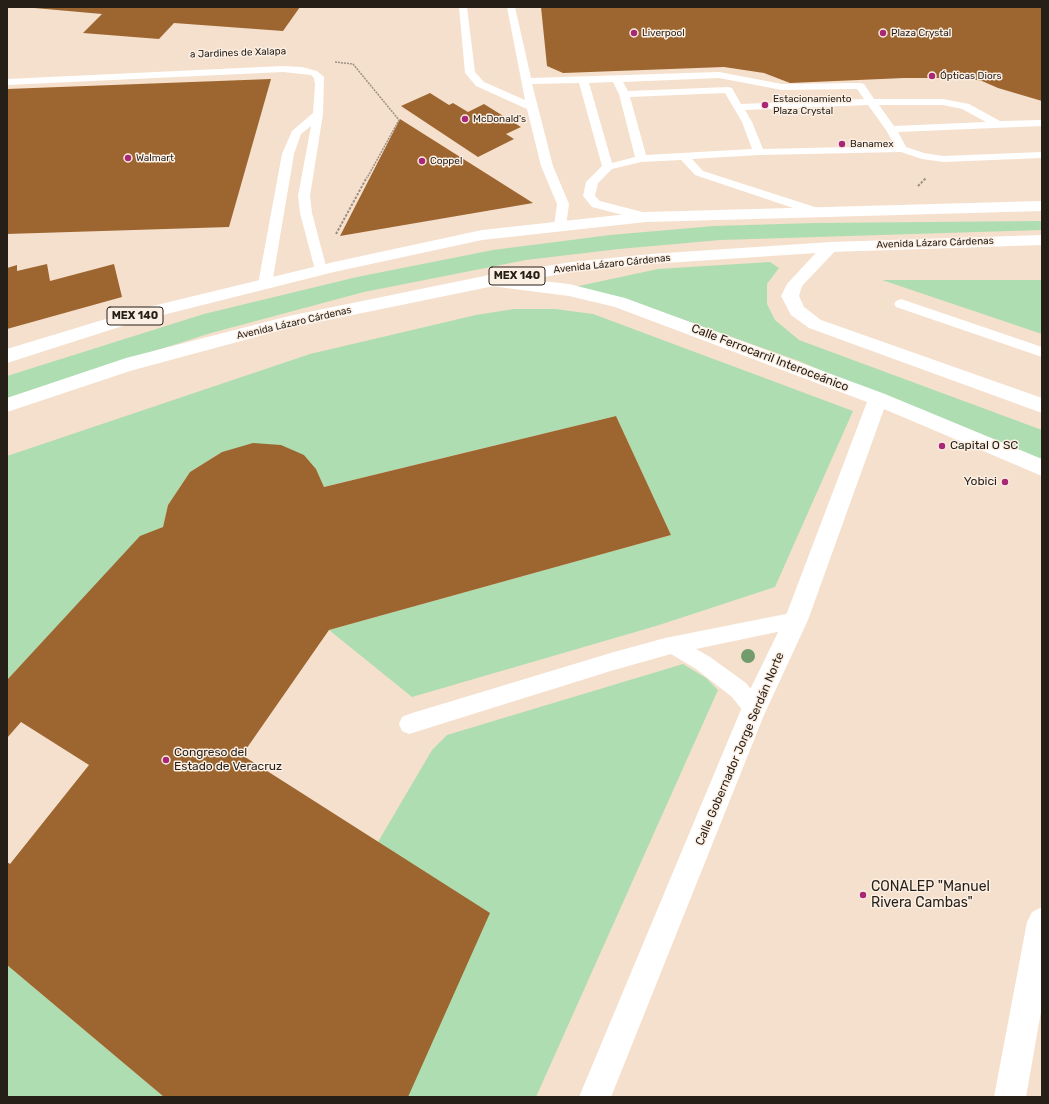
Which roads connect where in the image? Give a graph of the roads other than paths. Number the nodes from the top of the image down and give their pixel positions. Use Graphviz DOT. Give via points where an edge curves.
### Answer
graph roads {
  1 [pos="462,7"];
  2 [pos="511,7"];
  3 [pos="617,79"];
  4 [pos="583,80"];
  5 [pos="527,81"];
  6 [pos="7,82"];
  7 [pos="624,94"];
  8 [pos="871,102"];
  9 [pos="739,107"];
  10 [pos="532,108"];
  11 [pos="318,114"];
  12 [pos="1042,123"];
  13 [pos="999,125"];
  14 [pos="891,129"];
  15 [pos="902,149"];
  16 [pos="759,152"];
  17 [pos="1042,155"];
  18 [pos="683,156"];
  19 [pos="641,159"];
  20 [pos="608,167"];
  21 [pos="1042,206"];
  22 [pos="817,212"];
  23 [pos="646,217"];
  24 [pos="560,226"];
  25 [pos="1042,240"];
  26 [pos="831,247"];
  27 [pos="327,269"];
  28 [pos="489,281"];
  29 [pos="265,284"];
  30 [pos="901,304"];
  31 [pos="1042,352"];
  32 [pos="7,356"];
  33 [pos="878,399"];
  34 [pos="7,405"];
  35 [pos="1042,406"];
  36 [pos="1042,468"];
  37 [pos="796,620"];
  38 [pos="673,646"];
  39 [pos="754,709"];
  40 [pos="409,724"];
  41 [pos="1042,922"];
  42 [pos="1036,993"];
  43 [pos="595,1097"];
  44 [pos="1010,1097"];
  1 -- 10 [label="lane" via="470,73 480,84"];
  2 -- 5 [label="lane"];
  3 -- 4 [label="lane"];
  3 -- 7 [label="lane"];
  3 -- 8 [label="lane" via="719,75 782,87 860,86"];
  4 -- 5 [label="lane"];
  4 -- 20 [label="lane"];
  5 -- 10 [label="lane"];
  6 -- 11 [label="lane" via="275,69 302,70 319,77"];
  7 -- 9 [label="lane" via="728,90"];
  7 -- 19 [label="lane"];
  8 -- 9 [label="lane"];
  8 -- 13 [label="lane" via="943,102 965,106"];
  8 -- 14 [label="lane"];
  9 -- 16 [label="lane"];
  10 -- 24 [label="lane" via="547,166 563,204"];
  11 -- 27 [label="lane" via="304,196 306,213"];
  11 -- 29 [label="lane" via="296,133 288,154"];
  12 -- 13 [label="lane"];
  13 -- 14 [label="lane"];
  14 -- 15 [label="lane"];
  15 -- 16 [label="lane"];
  15 -- 17 [label="lane" via="922,156 943,159"];
  16 -- 18 [label="lane"];
  18 -- 19 [label="lane"];
  18 -- 22 [label="lane" via="699,173"];
  19 -- 20 [label="lane"];
  20 -- 23 [label="lane" via="592,182 589,196 596,204"];
  21 -- 22 [label="main road, MEX 140"];
  22 -- 23 [label="main road, MEX 140"];
  23 -- 24 [label="main road, MEX 140"];
  24 -- 27 [label="main road, MEX 140" via="482,235"];
  25 -- 26 [label="main road, Avenida Lázaro Cárdenas / MEX 140"];
  26 -- 28 [label="main road, Avenida Lázaro Cárdenas / MEX 140" via="651,259 572,267"];
  26 -- 35 [label="main road" via="795,284 790,296 797,311 815,324"];
  27 -- 29 [label="main road, MEX 140"];
  28 -- 33 [label="main road, Calle Ferrocarril Interoceánico" via="569,290 619,302"];
  28 -- 34 [label="main road, Avenida Lázaro Cárdenas / MEX 140" via="282,324 126,365"];
  29 -- 32 [label="main road, MEX 140" via="132,317"];
  30 -- 31 [label="lane"];
  33 -- 36 [label="main road, Calle Ferrocarril Interoceánico"];
  33 -- 37 [label="main road, Calle Gobernador Jorge Serdán Norte"];
  37 -- 38 [label="lane"];
  37 -- 39 [label="main road, Calle Gobernador Jorge Serdán Norte"];
  38 -- 39 [label="lane" via="703,663 739,690"];
  38 -- 40 [label="lane" via="614,661"];
  39 -- 43 [label="main road, Calle Gobernador Jorge Serdán Norte"];
  41 -- 42 [label="main road"];
  42 -- 44 [label="main road"];
}
